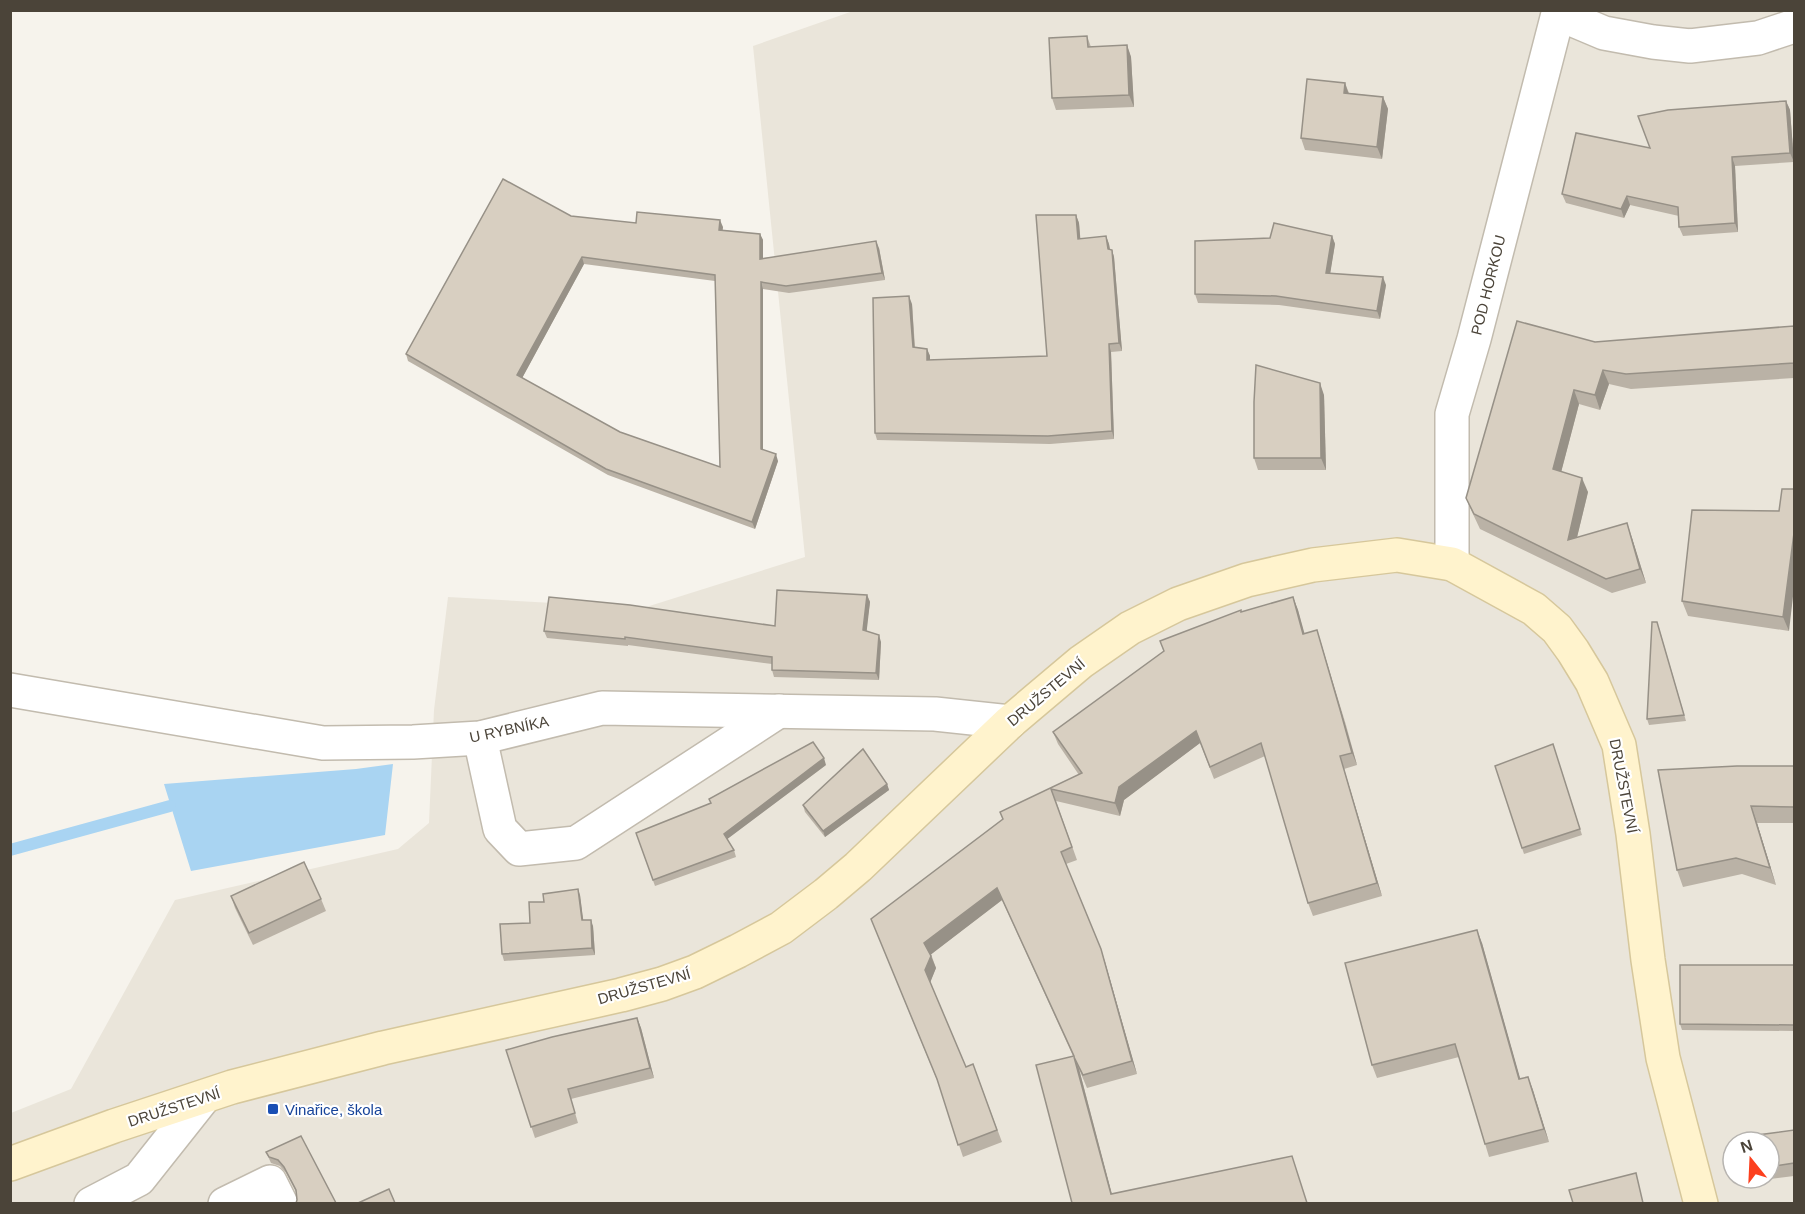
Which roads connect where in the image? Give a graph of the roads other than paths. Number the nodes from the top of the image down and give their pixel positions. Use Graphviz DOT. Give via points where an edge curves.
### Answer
graph roads {
  1 [pos="1559,12"];
  2 [pos="1794,26"];
  3 [pos="1452,564"];
  4 [pos="10,690"];
  5 [pos="779,711"];
  6 [pos="1010,722"];
  7 [pos="480,738"];
  8 [pos="204,1097"];
  9 [pos="10,1164"];
  10 [pos="91,1203"];
  11 [pos="225,1203"];
  12 [pos="280,1203"];
  13 [pos="1701,1203"];
  1 -- 2 [label="street" via="1604,33 1690,46 1758,38"];
  1 -- 3 [label="street, POD HORKOU" via="1452,414"];
  3 -- 6 [label="main road, DRUŽSTEVNÍ" via="1397,555 1313,565 1219,589 1130,628 1081,662"];
  3 -- 13 [label="main road, DRUŽSTEVNÍ" via="1534,609 1557,629 1592,682 1619,745 1663,1058"];
  4 -- 7 [label="street, U RYBNÍKA" via="323,743"];
  5 -- 6 [label="street, U RYBNÍKA" via="935,714"];
  5 -- 7 [label="street, U RYBNÍKA" via="602,708"];
  5 -- 7 [label="street" via="576,843 519,849 500,829"];
  6 -- 8 [label="main road, DRUŽSTEVNÍ" via="834,887 781,928 713,964 621,995 362,1053"];
  8 -- 9 [label="main road, DRUŽSTEVNÍ"];
  8 -- 10 [label="street" via="139,1179"];
  11 -- 12 [label="street" via="270,1182"];
}
